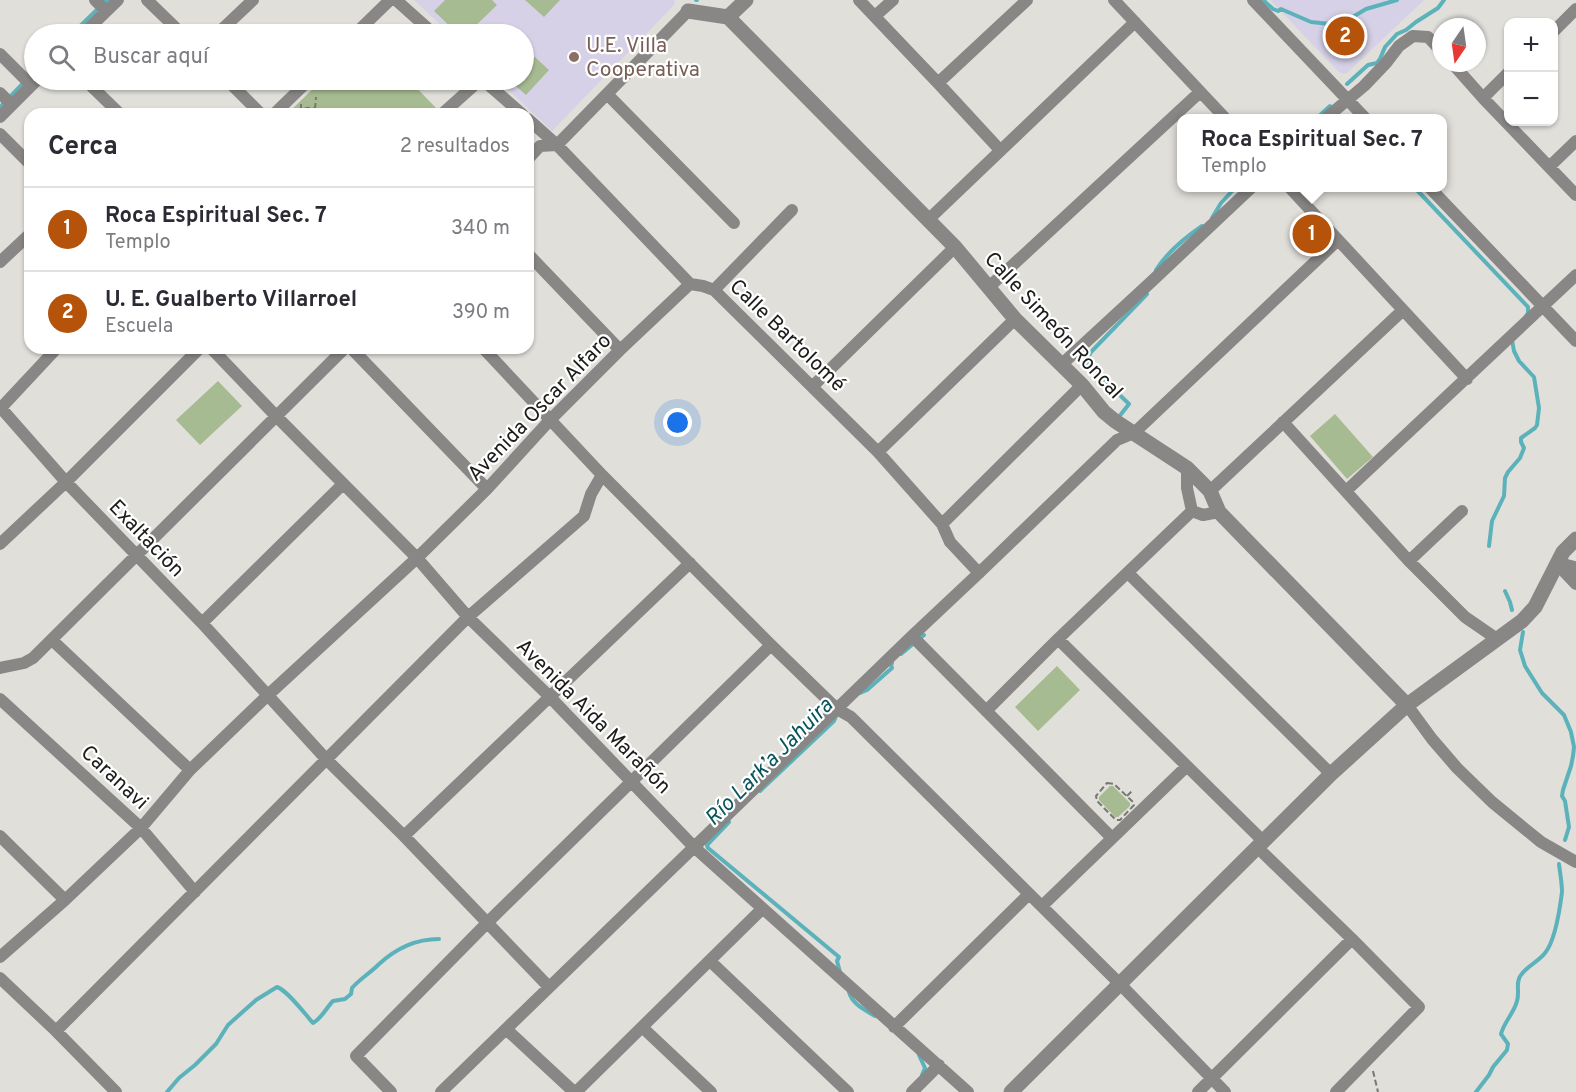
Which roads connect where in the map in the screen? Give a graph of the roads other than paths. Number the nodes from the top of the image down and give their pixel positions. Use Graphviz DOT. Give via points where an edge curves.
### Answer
graph roads {
  1 [pos="95,0"];
  2 [pos="118,0"];
  3 [pos="147,0"];
  4 [pos="253,0"];
  5 [pos="390,0"];
  6 [pos="396,0"];
  7 [pos="746,0"];
  8 [pos="859,0"];
  9 [pos="892,0"];
  10 [pos="1027,0"];
  11 [pos="1114,0"];
  12 [pos="1253,0"];
  13 [pos="1576,9"];
  14 [pos="106,11"];
  15 [pos="688,11"];
  16 [pos="875,16"];
  17 [pos="728,17"];
  18 [pos="1135,22"];
  19 [pos="93,24"];
  20 [pos="172,24"];
  21 [pos="228,24"];
  22 [pos="365,24"];
  23 [pos="423,24"];
  24 [pos="1558,27"];
  25 [pos="1432,41"];
  26 [pos="0,54"];
  27 [pos="1460,72"];
  28 [pos="24,74"];
  29 [pos="1504,79"];
  30 [pos="938,82"];
  31 [pos="26,90"];
  32 [pos="95,90"];
  33 [pos="237,90"];
  34 [pos="299,90"];
  35 [pos="470,90"];
  36 [pos="494,90"];
  37 [pos="1200,92"];
  38 [pos="0,93"];
  39 [pos="607,94"];
  40 [pos="1483,98"];
  41 [pos="1347,100"];
  42 [pos="12,105"];
  43 [pos="114,108"];
  44 [pos="255,108"];
  45 [pos="280,108"];
  46 [pos="449,108"];
  47 [pos="515,108"];
  48 [pos="1222,114"];
  49 [pos="1331,114"];
  50 [pos="1361,114"];
  51 [pos="0,117"];
  52 [pos="534,124"];
  53 [pos="0,134"];
  54 [pos="1576,141"];
  55 [pos="557,145"];
  56 [pos="1000,150"];
  57 [pos="534,152"];
  58 [pos="24,158"];
  59 [pos="1549,167"];
  60 [pos="1247,192"];
  61 [pos="1294,192"];
  62 [pos="1434,192"];
  63 [pos="1576,195"];
  64 [pos="792,210"];
  65 [pos="928,220"];
  66 [pos="734,223"];
  67 [pos="24,240"];
  68 [pos="1338,240"];
  69 [pos="955,247"];
  70 [pos="534,260"];
  71 [pos="0,262"];
  72 [pos="1576,275"];
  73 [pos="690,284"];
  74 [pos="989,287"];
  75 [pos="714,290"];
  76 [pos="1542,306"];
  77 [pos="1402,310"];
  78 [pos="1015,319"];
  79 [pos="1576,341"];
  80 [pos="620,350"];
  81 [pos="51,354"];
  82 [pos="194,354"];
  83 [pos="217,354"];
  84 [pos="339,354"];
  85 [pos="357,354"];
  86 [pos="489,354"];
  87 [pos="1061,365"];
  88 [pos="1467,379"];
  89 [pos="1082,385"];
  90 [pos="813,386"];
  91 [pos="0,408"];
  92 [pos="276,416"];
  93 [pos="550,420"];
  94 [pos="1283,422"];
  95 [pos="1134,433"];
  96 [pos="878,452"];
  97 [pos="1187,468"];
  98 [pos="602,475"];
  99 [pos="66,482"];
  100 [pos="343,484"];
  101 [pos="487,489"];
  102 [pos="1210,491"];
  103 [pos="1346,491"];
  104 [pos="1192,511"];
  105 [pos="1462,511"];
  106 [pos="1219,512"];
  107 [pos="942,524"];
  108 [pos="1576,539"];
  109 [pos="0,544"];
  110 [pos="137,555"];
  111 [pos="417,558"];
  112 [pos="1409,561"];
  113 [pos="690,562"];
  114 [pos="1557,564"];
  115 [pos="1576,569"];
  116 [pos="979,573"];
  117 [pos="1128,573"];
  118 [pos="1576,584"];
  119 [pos="468,617"];
  120 [pos="202,622"];
  121 [pos="912,636"];
  122 [pos="1058,639"];
  123 [pos="1497,639"];
  124 [pos="52,640"];
  125 [pos="771,645"];
  126 [pos="0,668"];
  127 [pos="268,695"];
  128 [pos="549,696"];
  129 [pos="0,699"];
  130 [pos="1407,705"];
  131 [pos="837,709"];
  132 [pos="986,711"];
  133 [pos="326,759"];
  134 [pos="1186,767"];
  135 [pos="190,770"];
  136 [pos="1331,774"];
  137 [pos="632,781"];
  138 [pos="141,828"];
  139 [pos="0,836"];
  140 [pos="404,836"];
  141 [pos="1112,838"];
  142 [pos="1260,844"];
  143 [pos="694,847"];
  144 [pos="1576,862"];
  145 [pos="195,892"];
  146 [pos="1029,894"];
  147 [pos="65,900"];
  148 [pos="1042,906"];
  149 [pos="762,909"];
  150 [pos="488,922"];
  151 [pos="1352,939"];
  152 [pos="0,957"];
  153 [pos="710,961"];
  154 [pos="0,978"];
  155 [pos="1120,984"];
  156 [pos="549,987"];
  157 [pos="894,1027"];
  158 [pos="642,1028"];
  159 [pos="506,1029"];
  160 [pos="56,1030"];
  161 [pos="939,1065"];
  162 [pos="1212,1078"];
  163 [pos="116,1092"];
  164 [pos="392,1092"];
  165 [pos="441,1092"];
  166 [pos="575,1092"];
  167 [pos="711,1092"];
  168 [pos="848,1092"];
  169 [pos="912,1092"];
  170 [pos="968,1092"];
  171 [pos="1011,1092"];
  172 [pos="1198,1092"];
  173 [pos="1225,1092"];
  174 [pos="1336,1092"];
  1 -- 14 [label="street"];
  2 -- 14 [label="street"];
  3 -- 20 [label="street"];
  4 -- 21 [label="street"];
  5 -- 22 [label="street"];
  6 -- 23 [label="street"];
  7 -- 17 [label="street"];
  8 -- 16 [label="street"];
  9 -- 16 [label="street"];
  10 -- 30 [label="street"];
  11 -- 18 [label="street"];
  12 -- 41 [label="street"];
  13 -- 24 [label="street"];
  14 -- 19 [label="street"];
  15 -- 17 [label="street"];
  15 -- 39 [label="street"];
  16 -- 30 [label="street"];
  17 -- 65 [label="street, Calle Simeón Roncal"];
  18 -- 37 [label="street"];
  18 -- 56 [label="street"];
  25 -- 41 [label="street" via="1428,37 1413,36"];
  26 -- 28 [label="street"];
  27 -- 40 [label="street"];
  29 -- 40 [label="street"];
  30 -- 56 [label="street"];
  31 -- 42 [label="street"];
  32 -- 43 [label="street"];
  33 -- 44 [label="street"];
  34 -- 45 [label="street"];
  35 -- 46 [label="street"];
  36 -- 47 [label="street"];
  37 -- 48 [label="street"];
  37 -- 74 [label="street"];
  38 -- 42 [label="street"];
  39 -- 55 [label="street"];
  39 -- 66 [label="street"];
  40 -- 59 [label="street"];
  41 -- 49 [label="street"];
  41 -- 50 [label="street"];
  42 -- 51 [label="street"];
  52 -- 55 [label="street"];
  53 -- 58 [label="street"];
  54 -- 59 [label="street"];
  55 -- 57 [label="street" via="540,146"];
  55 -- 73 [label="street"];
  56 -- 65 [label="street"];
  59 -- 63 [label="street"];
  60 -- 87 [label="street"];
  61 -- 68 [label="street"];
  62 -- 76 [label="street"];
  64 -- 75 [label="street"];
  65 -- 69 [label="street, Calle Simeón Roncal"];
  67 -- 71 [label="street"];
  68 -- 77 [label="street"];
  68 -- 95 [label="street"];
  69 -- 74 [label="street, Calle Simeón Roncal"];
  69 -- 90 [label="street"];
  70 -- 80 [label="street"];
  72 -- 76 [label="street"];
  73 -- 75 [label="street, Calle Bartolomé"];
  73 -- 80 [label="street, Avenida Oscar Alfaro"];
  74 -- 78 [label="street, Calle Simeón Roncal"];
  75 -- 90 [label="street, Calle Bartolomé"];
  76 -- 79 [label="street"];
  76 -- 88 [label="street"];
  77 -- 88 [label="street"];
  77 -- 94 [label="street"];
  78 -- 87 [label="street, Calle Simeón Roncal"];
  78 -- 96 [label="street"];
  80 -- 93 [label="street, Avenida Oscar Alfaro"];
  81 -- 91 [label="street"];
  82 -- 99 [label="street"];
  83 -- 92 [label="street, Avenida Aida Marañón"];
  84 -- 92 [label="street"];
  85 -- 101 [label="street"];
  86 -- 93 [label="street"];
  87 -- 89 [label="street, Calle Simeón Roncal"];
  88 -- 103 [label="street"];
  89 -- 95 [label="street, Calle Simeón Roncal" via="1104,412"];
  89 -- 107 [label="street"];
  90 -- 96 [label="street, Calle Bartolomé"];
  91 -- 99 [label="street, Exaltación"];
  92 -- 100 [label="street, Avenida Aida Marañón"];
  92 -- 110 [label="street"];
  93 -- 98 [label="street"];
  93 -- 101 [label="street, Avenida Oscar Alfaro"];
  94 -- 102 [label="street"];
  94 -- 103 [label="street"];
  95 -- 97 [label="street, Calle Simeón Roncal"];
  95 -- 116 [label="street" via="1117,440"];
  96 -- 107 [label="street, Calle Bartolomé"];
  97 -- 102 [label="street, Calle Simeón Roncal"];
  97 -- 104 [label="street"];
  98 -- 113 [label="street"];
  98 -- 119 [label="street" via="584,516"];
  99 -- 109 [label="street"];
  99 -- 110 [label="street, Exaltación"];
  100 -- 111 [label="street, Avenida Aida Marañón"];
  100 -- 120 [label="street"];
  101 -- 111 [label="street, Avenida Oscar Alfaro"];
  102 -- 106 [label="street, Calle Simeón Roncal"];
  103 -- 112 [label="street"];
  104 -- 106 [label="street" via="1203,515"];
  104 -- 117 [label="street"];
  105 -- 112 [label="street"];
  106 -- 130 [label="street, Calle Simeón Roncal"];
  107 -- 116 [label="street, Calle Bartolomé" via="950,542"];
  108 -- 114 [label="street"];
  110 -- 120 [label="street, Exaltación"];
  110 -- 124 [label="street"];
  111 -- 119 [label="street, Avenida Aida Marañón"];
  111 -- 127 [label="street, Avenida Oscar Alfaro"];
  112 -- 123 [label="street" via="1465,617"];
  113 -- 125 [label="street"];
  113 -- 128 [label="street"];
  114 -- 115 [label="street"];
  114 -- 118 [label="street"];
  114 -- 123 [label="street" via="1535,607"];
  116 -- 121 [label="street"];
  117 -- 122 [label="street"];
  117 -- 136 [label="street"];
  119 -- 128 [label="street, Avenida Aida Marañón"];
  119 -- 133 [label="street"];
  120 -- 127 [label="street, Exaltación"];
  121 -- 131 [label="street"];
  121 -- 132 [label="street"];
  122 -- 132 [label="street"];
  122 -- 134 [label="street"];
  123 -- 130 [label="street"];
  124 -- 126 [label="street" via="24,663"];
  124 -- 135 [label="street"];
  125 -- 131 [label="street"];
  125 -- 137 [label="street"];
  127 -- 133 [label="street, Exaltación"];
  127 -- 135 [label="street, Avenida Oscar Alfaro"];
  128 -- 137 [label="street, Avenida Aida Marañón"];
  128 -- 140 [label="street"];
  129 -- 138 [label="street, Caranavi"];
  130 -- 136 [label="street"];
  130 -- 144 [label="street" via="1457,768 1492,802 1541,842"];
  131 -- 143 [label="street"];
  131 -- 146 [label="street" via="851,717"];
  132 -- 141 [label="street"];
  133 -- 140 [label="street, Exaltación"];
  133 -- 145 [label="street"];
  134 -- 141 [label="street"];
  134 -- 142 [label="street"];
  135 -- 138 [label="street, Avenida Oscar Alfaro"];
  136 -- 142 [label="street"];
  137 -- 143 [label="street, Avenida Aida Marañón"];
  137 -- 150 [label="street"];
  138 -- 145 [label="street, Caranavi"];
  138 -- 147 [label="street, Avenida Oscar Alfaro"];
  139 -- 147 [label="street"];
  140 -- 150 [label="street, Exaltación"];
  141 -- 148 [label="street"];
  142 -- 151 [label="street"];
  142 -- 155 [label="street"];
  143 -- 149 [label="street, Avenida Aida Marañón"];
  143 -- 156 [label="street"];
  145 -- 160 [label="street"];
  146 -- 148 [label="street"];
  146 -- 157 [label="street"];
  147 -- 152 [label="street, Avenida Oscar Alfaro"];
  148 -- 155 [label="street"];
  149 -- 153 [label="street"];
  149 -- 157 [label="street, Avenida Aida Marañón"];
  150 -- 156 [label="street, Exaltación"];
  150 -- 164 [label="street" via="356,1056"];
  151 -- 162 [label="street"];
  151 -- 174 [label="street" via="1419,1007"];
  153 -- 158 [label="street"];
  153 -- 168 [label="street"];
  154 -- 160 [label="street"];
  155 -- 162 [label="street"];
  155 -- 171 [label="street"];
  156 -- 159 [label="street"];
  157 -- 161 [label="street, Avenida Aida Marañón"];
  158 -- 166 [label="street"];
  158 -- 167 [label="street"];
  159 -- 165 [label="street"];
  159 -- 166 [label="street"];
  160 -- 163 [label="street"];
  161 -- 169 [label="street"];
  161 -- 170 [label="street, Avenida Aida Marañón"];
  162 -- 172 [label="street"];
  162 -- 173 [label="street"];
}
